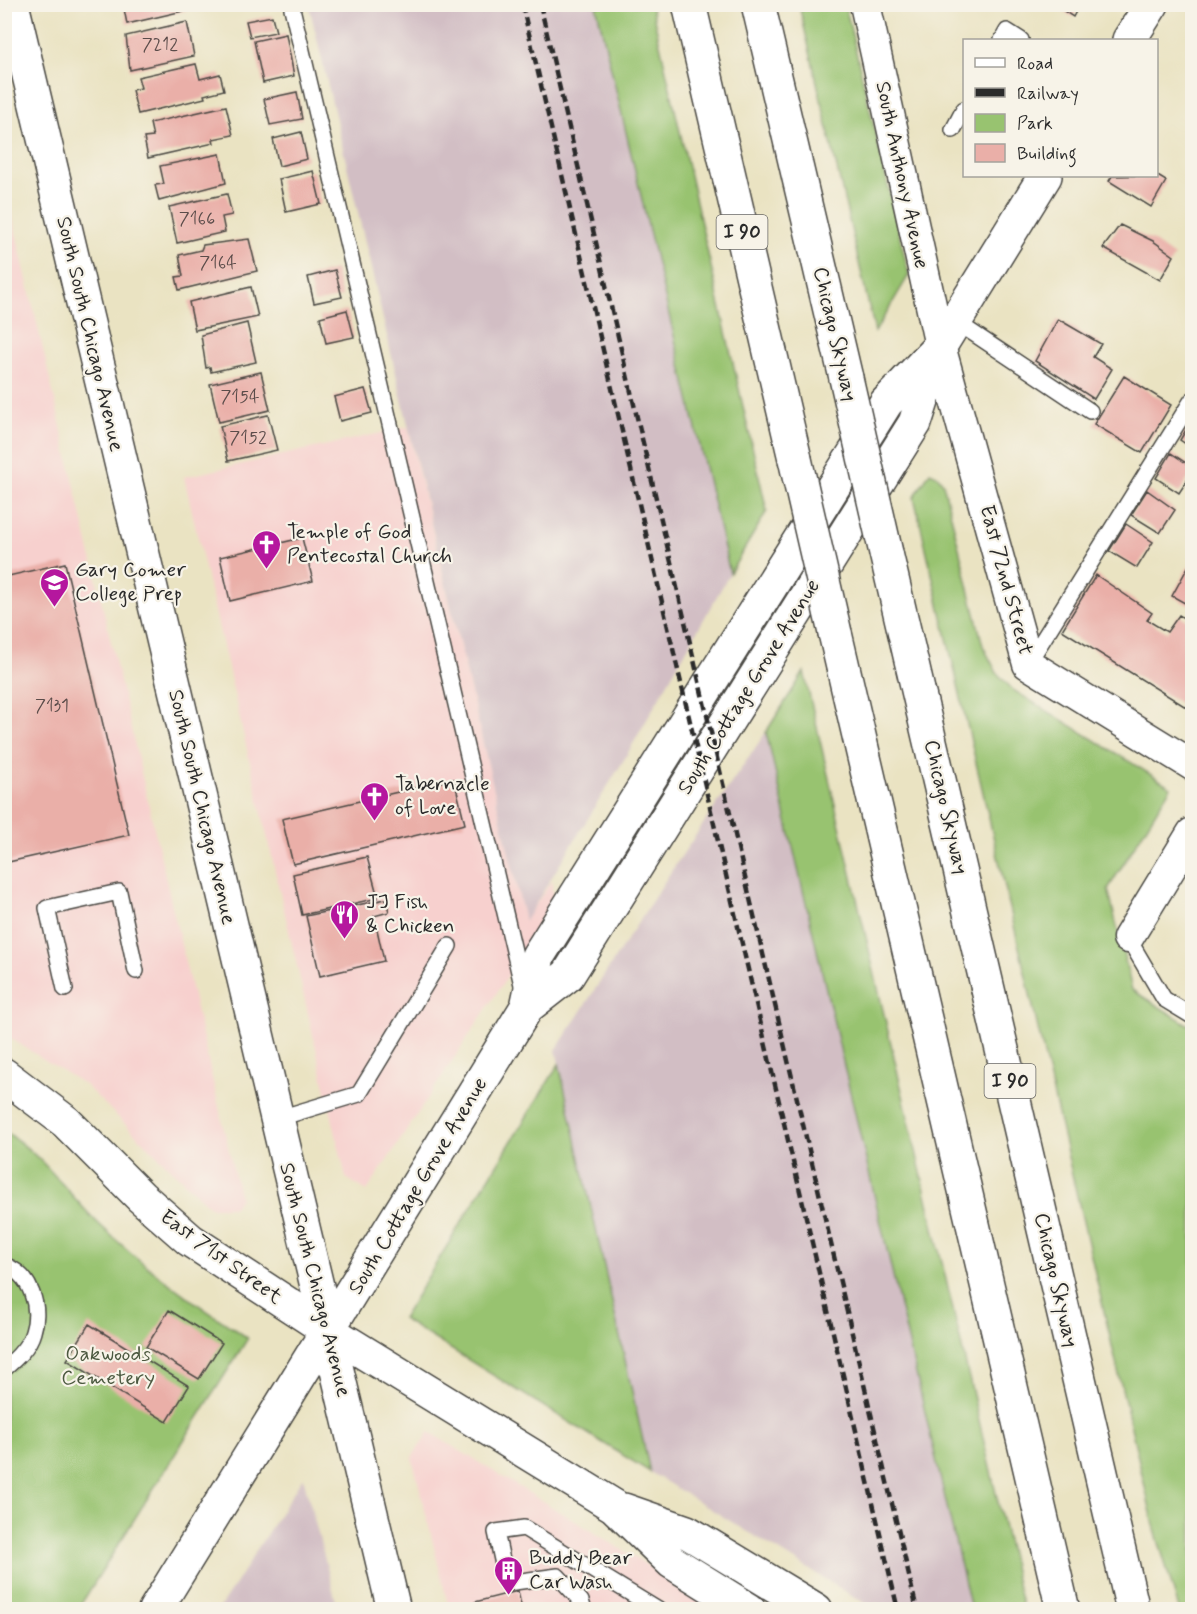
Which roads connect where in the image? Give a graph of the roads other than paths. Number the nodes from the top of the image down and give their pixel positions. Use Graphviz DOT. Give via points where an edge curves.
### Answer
graph roads {
  1 [pos="12,4"];
  2 [pos="291,4"];
  3 [pos="689,4"];
  4 [pos="758,4"];
  5 [pos="865,4"];
  6 [pos="1152,4"];
  7 [pos="1003,39"];
  8 [pos="1019,39"];
  9 [pos="1131,39"];
  10 [pos="963,111"];
  11 [pos="953,130"];
  12 [pos="1045,177"];
  13 [pos="947,334"];
  14 [pos="1192,400"];
  15 [pos="1090,411"];
  16 [pos="1028,664"];
  17 [pos="1192,765"];
  18 [pos="1192,833"];
  19 [pos="1128,938"];
  20 [pos="449,946"];
  21 [pos="136,971"];
  22 [pos="64,989"];
  23 [pos="527,1007"];
  24 [pos="1192,1016"];
  25 [pos="4,1075"];
  26 [pos="276,1119"];
  27 [pos="4,1265"];
  28 [pos="329,1331"];
  29 [pos="4,1369"];
  30 [pos="614,1506"];
  31 [pos="583,1605"];
  32 [pos="155,1610"];
  33 [pos="394,1610"];
  34 [pos="658,1610"];
  35 [pos="749,1610"];
  36 [pos="816,1610"];
  37 [pos="1063,1610"];
  38 [pos="1133,1610"];
  1 -- 26 [label="main road, South South Chicago Avenue"];
  2 -- 23 [label="lane"];
  3 -- 37 [label="main road, I 90, bridge"];
  4 -- 38 [label="main road, Chicago Skyway / I 90, bridge"];
  5 -- 13 [label="street, South Anthony Avenue"];
  6 -- 9 [label="main road"];
  7 -- 8 [label="lane" via="1007,31"];
  10 -- 11 [label="lane"];
  12 -- 13 [label="main road, South Cottage Grove Avenue"];
  13 -- 15 [label="lane"];
  13 -- 16 [label="street, East 72nd Street"];
  13 -- 23 [label="main road, South Cottage Grove Avenue" via="915,423 568,975"];
  14 -- 16 [label="lane"];
  16 -- 17 [label="street, East 72nd Street"];
  18 -- 19 [label="street"];
  19 -- 24 [label="lane" via="1164,999"];
  20 -- 26 [label="lane" via="359,1094"];
  21 -- 22 [label="lane" via="119,892 47,908"];
  23 -- 28 [label="main road, South Cottage Grove Avenue"];
  25 -- 28 [label="main road, East 71st Street" via="66,1122 190,1240"];
  26 -- 28 [label="main road, South South Chicago Avenue"];
  27 -- 29 [label="lane" via="13,1268 28,1284 36,1305 33,1332 20,1354"];
  28 -- 30 [label="main road, East 71st Street"];
  28 -- 32 [label="main road, South Cottage Grove Avenue"];
  28 -- 33 [label="main road, South South Chicago Avenue"];
  30 -- 35 [label="main road, East 71st Street" via="672,1562"];
  30 -- 36 [label="main road, East 71st Street" via="687,1532"];
  31 -- 34 [label="lane" via="558,1576 507,1583 496,1532 524,1528"];
}
